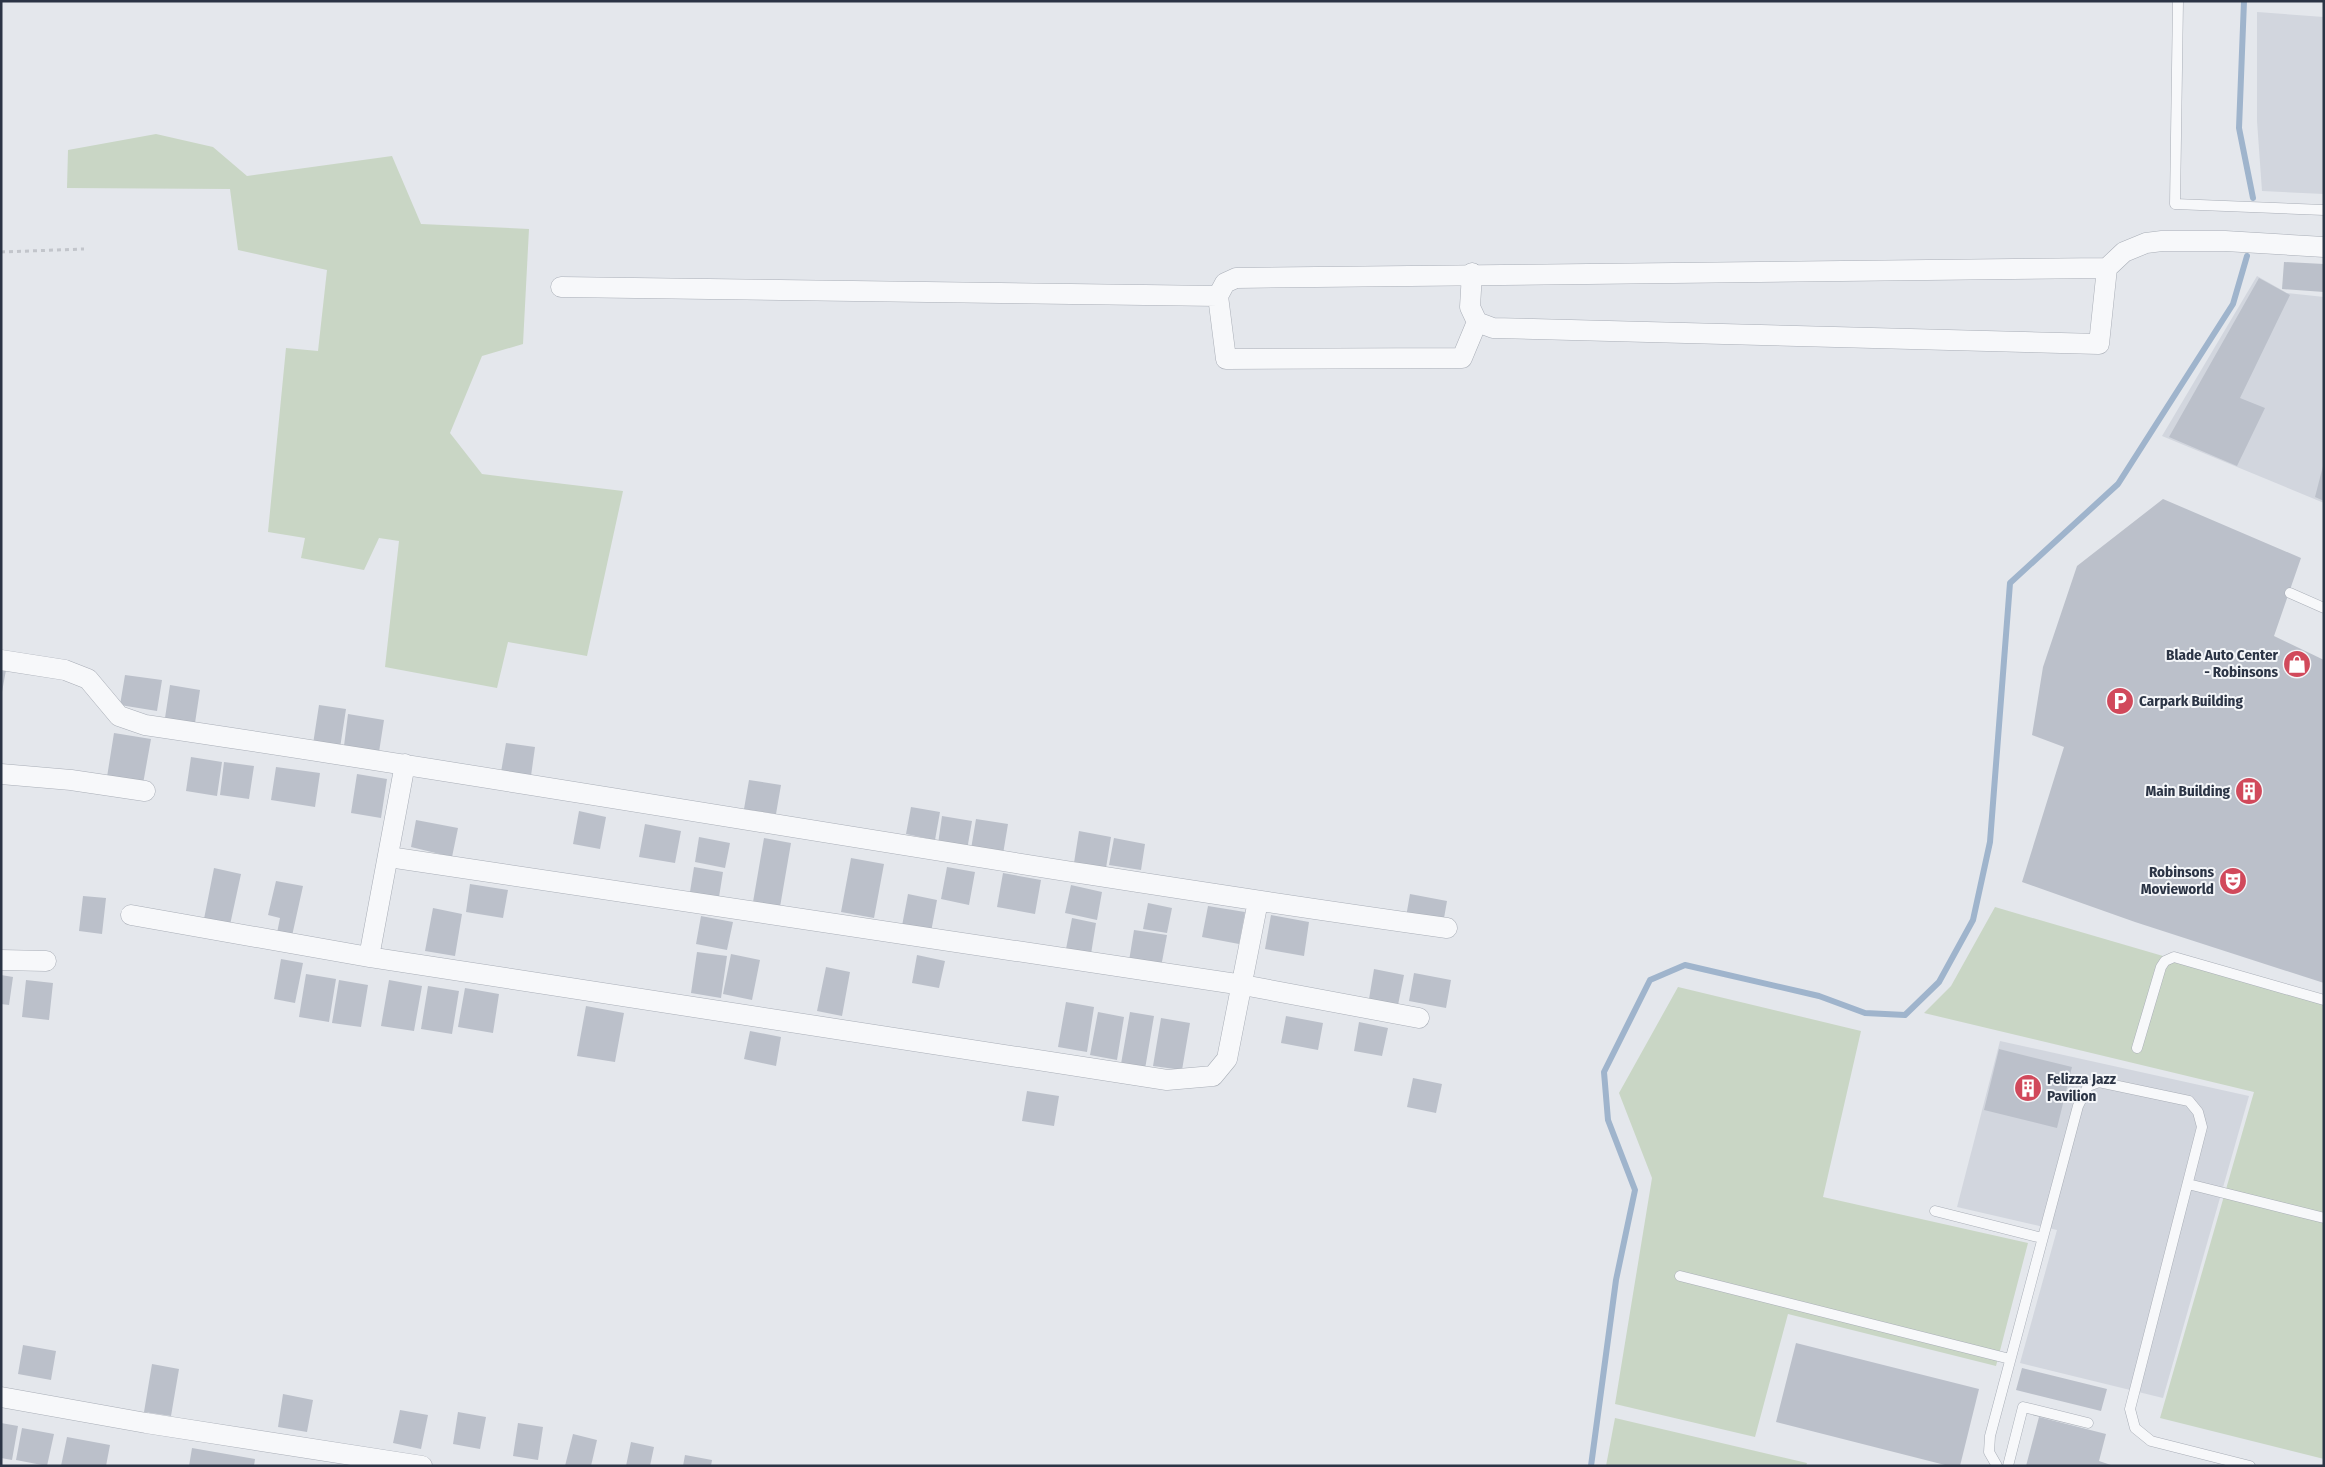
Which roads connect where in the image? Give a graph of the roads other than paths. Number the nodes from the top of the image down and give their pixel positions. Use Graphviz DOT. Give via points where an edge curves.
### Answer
graph roads {
  1 [pos="2178,1"];
  2 [pos="2324,210"];
  3 [pos="2324,247"];
  4 [pos="2107,268"];
  5 [pos="1472,274"];
  6 [pos="561,287"];
  7 [pos="1218,296"];
  8 [pos="1477,322"];
  9 [pos="2290,593"];
  10 [pos="2324,608"];
  11 [pos="1,660"];
  12 [pos="406,764"];
  13 [pos="1,774"];
  14 [pos="145,791"];
  15 [pos="389,857"];
  16 [pos="1258,901"];
  17 [pos="131,915"];
  18 [pos="1447,928"];
  19 [pos="369,958"];
  20 [pos="1,960"];
  21 [pos="46,961"];
  22 [pos="1242,986"];
  23 [pos="2324,1000"];
  24 [pos="1419,1018"];
  25 [pos="2137,1048"];
  26 [pos="2188,1184"];
  27 [pos="1935,1211"];
  28 [pos="2324,1218"];
  29 [pos="2042,1238"];
  30 [pos="1680,1276"];
  31 [pos="2010,1359"];
  32 [pos="1,1397"];
  33 [pos="2088,1423"];
  34 [pos="422,1466"];
  35 [pos="1997,1466"];
  36 [pos="2008,1466"];
  37 [pos="2250,1466"];
  1 -- 2 [label="lane" via="2175,204"];
  3 -- 4 [label="street" via="2162,241 2146,243 2124,252"];
  4 -- 5 [label="street"];
  4 -- 8 [label="street" via="2100,344 1493,328"];
  5 -- 7 [label="street" via="1236,278 1225,283"];
  5 -- 8 [label="street" via="1470,307"];
  6 -- 7 [label="street"];
  7 -- 8 [label="street" via="1226,359 1462,358"];
  9 -- 10 [label="lane"];
  11 -- 12 [label="street" via="65,670 88,678 120,716 145,725"];
  12 -- 15 [label="street"];
  12 -- 16 [label="street"];
  13 -- 14 [label="street"];
  15 -- 19 [label="street"];
  15 -- 22 [label="street"];
  16 -- 18 [label="street"];
  16 -- 22 [label="street"];
  17 -- 19 [label="street"];
  19 -- 22 [label="street" via="1167,1080 1214,1076 1227,1059"];
  20 -- 21 [label="street"];
  22 -- 24 [label="street"];
  23 -- 25 [label="lane" via="2174,957 2161,967"];
  26 -- 28 [label="lane"];
  26 -- 29 [label="lane" via="2202,1127 2198,1112 2189,1102 2099,1082 2088,1086 2078,1106"];
  26 -- 37 [label="lane" via="2130,1409 2135,1428 2151,1442"];
  27 -- 29 [label="lane"];
  29 -- 31 [label="lane"];
  30 -- 31 [label="lane"];
  31 -- 35 [label="lane" via="1990,1436 1989,1452"];
  32 -- 34 [label="street"];
  33 -- 36 [label="lane" via="2023,1407"];
}
